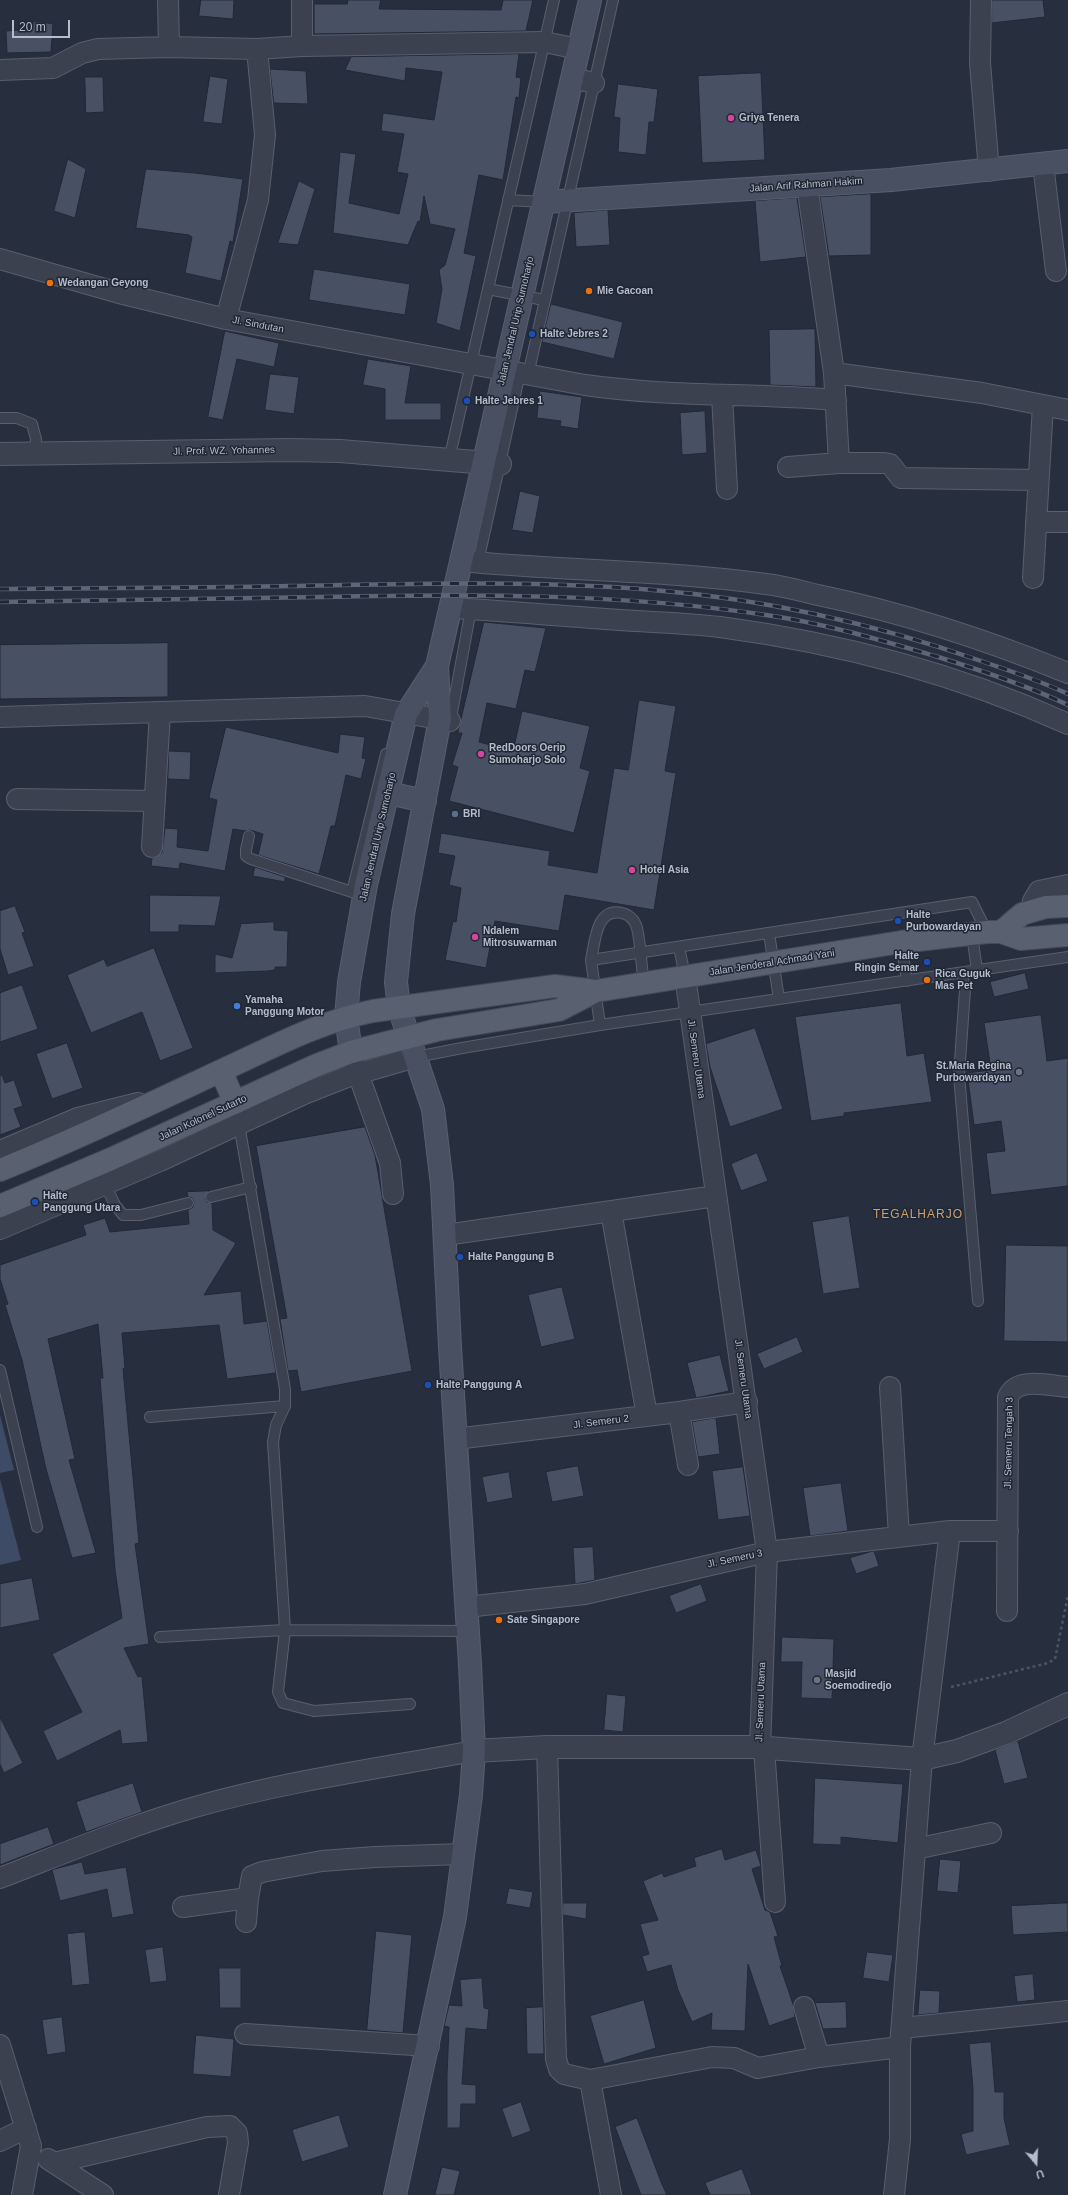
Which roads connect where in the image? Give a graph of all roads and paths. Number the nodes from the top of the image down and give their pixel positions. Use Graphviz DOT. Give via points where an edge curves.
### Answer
graph roads {
  1 [pos="168,0"];
  2 [pos="302,0"];
  3 [pos="554,0"];
  4 [pos="590,0"];
  5 [pos="613,0"];
  6 [pos="981,0"];
  7 [pos="544,42"];
  8 [pos="302,46"];
  9 [pos="169,47"];
  10 [pos="257,49"];
  11 [pos="578,49"];
  12 [pos="0,70"];
  13 [pos="572,78"];
  14 [pos="594,83"];
  15 [pos="1068,161"];
  16 [pos="1043,164"];
  17 [pos="989,171"];
  18 [pos="808,185"];
  19 [pos="508,200"];
  20 [pos="567,200"];
  21 [pos="544,202"];
  22 [pos="0,259"];
  23 [pos="1056,271"];
  24 [pos="488,289"];
  25 [pos="522,295"];
  26 [pos="544,300"];
  27 [pos="226,319"];
  28 [pos="470,365"];
  29 [pos="518,373"];
  30 [pos="834,373"];
  31 [pos="722,395"];
  32 [pos="836,400"];
  33 [pos="1043,405"];
  34 [pos="1068,410"];
  35 [pos="0,418"];
  36 [pos="0,454"];
  37 [pos="36,454"];
  38 [pos="449,460"];
  39 [pos="492,463"];
  40 [pos="839,463"];
  41 [pos="788,468"];
  42 [pos="1038,480"];
  43 [pos="727,489"];
  44 [pos="1036,522"];
  45 [pos="1068,522"];
  46 [pos="470,562"];
  47 [pos="1033,578"];
  48 [pos="461,609"];
  49 [pos="438,666"];
  50 [pos="1068,673"];
  51 [pos="160,712"];
  52 [pos="401,713"];
  53 [pos="0,717"];
  54 [pos="445,720"];
  55 [pos="1068,724"];
  56 [pos="391,733"];
  57 [pos="387,747"];
  58 [pos="382,791"];
  59 [pos="17,799"];
  60 [pos="154,801"];
  61 [pos="430,802"];
  62 [pos="249,836"];
  63 [pos="152,847"];
  64 [pos="1068,885"];
  65 [pos="358,893"];
  66 [pos="1068,906"];
  67 [pos="1031,911"];
  68 [pos="769,933"];
  69 [pos="986,933"];
  70 [pos="1068,935"];
  71 [pos="901,942"];
  72 [pos="679,947"];
  73 [pos="640,952"];
  74 [pos="1068,957"];
  75 [pos="591,960"];
  76 [pos="774,963"];
  77 [pos="977,970"];
  78 [pos="962,972"];
  79 [pos="685,976"];
  80 [pos="907,981"];
  81 [pos="644,983"];
  82 [pos="596,992"];
  83 [pos="779,1000"];
  84 [pos="399,1008"];
  85 [pos="689,1013"];
  86 [pos="346,1017"];
  87 [pos="600,1026"];
  88 [pos="408,1037"];
  89 [pos="351,1052"];
  90 [pos="416,1057"];
  91 [pos="221,1071"];
  92 [pos="358,1074"];
  93 [pos="171,1094"];
  94 [pos="235,1103"];
  95 [pos="240,1124"];
  96 [pos="0,1151"];
  97 [pos="0,1170"];
  98 [pos="105,1184"];
  99 [pos="251,1187"];
  100 [pos="393,1194"];
  101 [pos="716,1196"];
  102 [pos="211,1197"];
  103 [pos="188,1203"];
  104 [pos="0,1206"];
  105 [pos="611,1211"];
  106 [pos="0,1229"];
  107 [pos="445,1235"];
  108 [pos="978,1301"];
  109 [pos="0,1370"];
  110 [pos="890,1387"];
  111 [pos="1068,1387"];
  112 [pos="747,1402"];
  113 [pos="285,1406"];
  114 [pos="680,1412"];
  115 [pos="647,1416"];
  116 [pos="150,1417"];
  117 [pos="455,1439"];
  118 [pos="688,1465"];
  119 [pos="37,1527"];
  120 [pos="950,1531"];
  121 [pos="1008,1531"];
  122 [pos="899,1536"];
  123 [pos="767,1552"];
  124 [pos="1068,1594"];
  125 [pos="466,1606"];
  126 [pos="1007,1611"];
  127 [pos="285,1630"];
  128 [pos="467,1630"];
  129 [pos="160,1637"];
  130 [pos="930,1692"];
  131 [pos="410,1704"];
  132 [pos="1068,1704"];
  133 [pos="547,1746"];
  134 [pos="762,1748"];
  135 [pos="474,1751"];
  136 [pos="922,1758"];
  137 [pos="991,1833"];
  138 [pos="915,1849"];
  139 [pos="463,1854"];
  140 [pos="0,1878"];
  141 [pos="248,1898"];
  142 [pos="775,1902"];
  143 [pos="183,1907"];
  144 [pos="246,1922"];
  145 [pos="804,2007"];
  146 [pos="1068,2011"];
  147 [pos="245,2034"];
  148 [pos="901,2037"];
  149 [pos="0,2045"];
  150 [pos="429,2046"];
  151 [pos="819,2057"];
  152 [pos="590,2080"];
  153 [pos="29,2137"];
  154 [pos="0,2141"];
  155 [pos="54,2163"];
  156 [pos="22,2195"];
  157 [pos="103,2195"];
  158 [pos="229,2195"];
  159 [pos="395,2195"];
  160 [pos="611,2195"];
  161 [pos="894,2195"];
  1 -- 9 [label="street"];
  2 -- 8 [label="street"];
  3 -- 7 [label="lane"];
  4 -- 11 [label="main road, Jalan Jendral Urip Sumoharjo"];
  5 -- 14 [label="lane"];
  6 -- 17 [label="street" via="980,63"];
  7 -- 8 [label="street"];
  7 -- 11 [label="street"];
  7 -- 19 [label="lane"];
  8 -- 10 [label="street"];
  9 -- 10 [label="street"];
  9 -- 12 [label="street" via="98,49 82,53 53,68"];
  10 -- 27 [label="street" via="265,135 258,200"];
  11 -- 13 [label="main road, Jalan Jendral Urip Sumoharjo"];
  13 -- 14 [label="street"];
  13 -- 21 [label="main road, Jalan Jendral Urip Sumoharjo"];
  14 -- 20 [label="lane"];
  15 -- 16 [label="main road, Jalan Arif Rahman Hakim"];
  16 -- 17 [label="main road, Jalan Arif Rahman Hakim"];
  16 -- 23 [label="street"];
  17 -- 18 [label="main road, Jalan Arif Rahman Hakim"];
  18 -- 20 [label="main road, Jalan Arif Rahman Hakim"];
  18 -- 30 [label="street"];
  19 -- 21 [label="lane"];
  19 -- 24 [label="lane"];
  20 -- 21 [label="main road, Jalan Arif Rahman Hakim"];
  20 -- 26 [label="lane"];
  21 -- 25 [label="main road, Jalan Jendral Urip Sumoharjo"];
  22 -- 27 [label="street, Jl. Sindutan" via="119,293"];
  24 -- 25 [label="lane"];
  24 -- 28 [label="lane"];
  25 -- 26 [label="lane"];
  25 -- 29 [label="main road, Jalan Jendral Urip Sumoharjo"];
  26 -- 29 [label="lane"];
  27 -- 28 [label="street, Jl. Sindutan"];
  28 -- 29 [label="street, Jl. Sindutan"];
  28 -- 38 [label="lane"];
  29 -- 31 [label="street, Jl. Sindutan" via="633,392"];
  29 -- 39 [label="main road, Jalan Jendral Urip Sumoharjo"];
  30 -- 32 [label="street"];
  30 -- 33 [label="street" via="976,392"];
  31 -- 32 [label="street, Jl. Sindutan"];
  31 -- 43 [label="street"];
  32 -- 40 [label="street"];
  33 -- 34 [label="street"];
  33 -- 42 [label="street"];
  35 -- 37 [label="lane" via="17,418 32,424"];
  36 -- 37 [label="street, Jl. Prof. WZ. Yohannes"];
  37 -- 38 [label="street, Jl. Prof. WZ. Yohannes" via="290,450 340,451"];
  38 -- 39 [label="street, Jl. Prof. WZ. Yohannes"];
  39 -- 46 [label="main road, Jalan Jendral Urip Sumoharjo"];
  40 -- 41 [label="street"];
  40 -- 42 [label="street" via="888,463 902,478"];
  42 -- 44 [label="street"];
  44 -- 45 [label="street"];
  44 -- 47 [label="street"];
  46 -- 48 [label="main road, Jalan Jendral Urip Sumoharjo"];
  46 -- 50 [label="street" via="692,576 767,584 915,618 1006,648"];
  48 -- 49 [label="main road, Jalan Jendral Urip Sumoharjo"];
  48 -- 54 [label="lane"];
  48 -- 55 [label="street" via="719,627 817,644 917,668 1017,702"];
  49 -- 52 [label="main road, Jalan Jendral Urip Sumoharjo"];
  49 -- 54 [label="main road, Jalan Jendral Urip Sumoharjo"];
  51 -- 52 [label="street" via="365,706"];
  51 -- 53 [label="street"];
  51 -- 60 [label="street"];
  52 -- 54 [label="street"];
  52 -- 56 [label="lane"];
  52 -- 58 [label="main road, Jalan Jendral Urip Sumoharjo"];
  54 -- 61 [label="main road, Jalan Jendral Urip Sumoharjo"];
  57 -- 58 [label="lane"];
  58 -- 61 [label="main road"];
  58 -- 65 [label="main road, Jalan Jendral Urip Sumoharjo"];
  59 -- 60 [label="street"];
  60 -- 63 [label="street"];
  61 -- 84 [label="main road, Jalan Jendral Urip Sumoharjo" via="403,914 396,982"];
  62 -- 65 [label="lane" via="246,856 251,859"];
  64 -- 67 [label="street" via="1039,891"];
  65 -- 86 [label="main road, Jalan Jendral Urip Sumoharjo"];
  66 -- 67 [label="main road"];
  67 -- 69 [label="main road"];
  68 -- 69 [label="lane" via="972,902"];
  68 -- 72 [label="lane"];
  68 -- 76 [label="lane"];
  69 -- 70 [label="main road, Jalan Jenderal Achmad Yani" via="1021,939"];
  69 -- 71 [label="main road, Jalan Jenderal Achmad Yani"];
  69 -- 77 [label="lane"];
  71 -- 76 [label="main road, Jalan Jenderal Achmad Yani"];
  71 -- 80 [label="lane"];
  72 -- 73 [label="lane"];
  72 -- 79 [label="lane"];
  73 -- 75 [label="lane"];
  73 -- 75 [label="lane" via="632,918 623,913 614,913 606,915 601,920"];
  73 -- 81 [label="lane"];
  74 -- 77 [label="lane"];
  75 -- 82 [label="lane"];
  76 -- 79 [label="main road, Jalan Jenderal Achmad Yani"];
  76 -- 83 [label="lane"];
  77 -- 78 [label="lane"];
  78 -- 80 [label="lane"];
  78 -- 108 [label="lane" via="965,990 959,1075"];
  79 -- 81 [label="main road, Jalan Jenderal Achmad Yani"];
  79 -- 85 [label="street, Jl. Semeru Utama"];
  80 -- 83 [label="lane"];
  81 -- 82 [label="main road, Jalan Jenderal Achmad Yani"];
  82 -- 84 [label="main road, Jalan Jenderal Achmad Yani" via="555,986"];
  82 -- 87 [label="lane"];
  82 -- 88 [label="main road, Jalan Jenderal Achmad Yani" via="559,1010"];
  83 -- 85 [label="lane"];
  84 -- 86 [label="main road"];
  84 -- 88 [label="main road, Jalan Jendral Urip Sumoharjo"];
  85 -- 87 [label="lane"];
  85 -- 101 [label="street, Jl. Semeru Utama"];
  86 -- 89 [label="main road, Jalan Jendral Urip Sumoharjo"];
  86 -- 91 [label="main road" via="298,1034"];
  87 -- 90 [label="lane"];
  88 -- 89 [label="main road, Jalan Kolonel Sutarto"];
  88 -- 90 [label="main road, Jalan Jendral Urip Sumoharjo"];
  89 -- 92 [label="street"];
  89 -- 94 [label="main road, Jalan Kolonel Sutarto"];
  90 -- 92 [label="street"];
  90 -- 107 [label="main road, Jalan Jendral Urip Sumoharjo" via="433,1109"];
  91 -- 93 [label="main road"];
  91 -- 94 [label="main road"];
  92 -- 95 [label="street" via="304,1094"];
  92 -- 100 [label="street" via="390,1163"];
  93 -- 96 [label="street" via="78,1118"];
  93 -- 97 [label="main road" via="70,1142"];
  94 -- 95 [label="street"];
  94 -- 104 [label="main road, Jalan Kolonel Sutarto"];
  95 -- 98 [label="street"];
  95 -- 99 [label="lane"];
  98 -- 103 [label="lane" via="123,1215 141,1216"];
  98 -- 106 [label="street"];
  99 -- 102 [label="lane"];
  99 -- 113 [label="lane" via="282,1370"];
  101 -- 105 [label="street"];
  101 -- 112 [label="street, Jl. Semeru Utama"];
  105 -- 107 [label="street"];
  105 -- 115 [label="street"];
  107 -- 117 [label="main road, Jalan Jendral Urip Sumoharjo"];
  109 -- 119 [label="lane"];
  110 -- 122 [label="street"];
  111 -- 121 [label="street, Jl. Semeru Tengah 3" via="1022,1384 1010,1392"];
  112 -- 114 [label="street, Jl. Semeru 2"];
  112 -- 123 [label="street, Jl. Semeru Utama"];
  113 -- 116 [label="lane"];
  113 -- 127 [label="lane" via="276,1425 273,1442"];
  114 -- 115 [label="street, Jl. Semeru 2"];
  114 -- 118 [label="street"];
  115 -- 117 [label="street, Jl. Semeru 2"];
  117 -- 125 [label="main road, Jalan Jendral Urip Sumoharjo"];
  120 -- 121 [label="street, Jl. Semeru 3"];
  120 -- 122 [label="street, Jl. Semeru 3"];
  120 -- 130 [label="street"];
  121 -- 126 [label="street"];
  122 -- 123 [label="street, Jl. Semeru 3"];
  123 -- 125 [label="street, Jl. Semeru 3" via="585,1594"];
  123 -- 134 [label="street, Jl. Semeru Utama"];
  124 -- 130 [label="path" via="1055,1659 1048,1663"];
  125 -- 128 [label="main road, Jalan Jendral Urip Sumoharjo"];
  127 -- 128 [label="lane"];
  127 -- 129 [label="lane"];
  127 -- 131 [label="lane" via="278,1692 283,1703 314,1711"];
  128 -- 135 [label="main road, Jalan Jendral Urip Sumoharjo"];
  130 -- 136 [label="street"];
  132 -- 136 [label="street" via="1006,1733 957,1751"];
  133 -- 134 [label="street"];
  133 -- 135 [label="street"];
  133 -- 152 [label="street" via="556,2059 559,2069 564,2074"];
  134 -- 136 [label="street"];
  134 -- 142 [label="street, Jl. Semeru Utama"];
  135 -- 139 [label="main road, Jalan Jendral Urip Sumoharjo"];
  135 -- 140 [label="street" via="252,1792 196,1806 133,1826"];
  136 -- 138 [label="street"];
  137 -- 138 [label="street"];
  138 -- 148 [label="street"];
  139 -- 141 [label="street" via="342,1859 286,1868 252,1876"];
  139 -- 150 [label="main road, Jalan Jendral Urip Sumoharjo" via="455,1917"];
  141 -- 143 [label="street"];
  141 -- 144 [label="street"];
  145 -- 151 [label="street"];
  146 -- 148 [label="street"];
  147 -- 150 [label="street"];
  148 -- 151 [label="street"];
  148 -- 161 [label="street" via="900,2139"];
  149 -- 153 [label="street"];
  150 -- 159 [label="main road, Jalan Jendral Urip Sumoharjo"];
  151 -- 152 [label="street" via="758,2068 734,2058 712,2057"];
  152 -- 160 [label="street"];
  153 -- 154 [label="street"];
  153 -- 155 [label="street"];
  153 -- 156 [label="street"];
  155 -- 157 [label="street"];
  155 -- 158 [label="street" via="207,2128 230,2126 237,2132 238,2143"];
}
